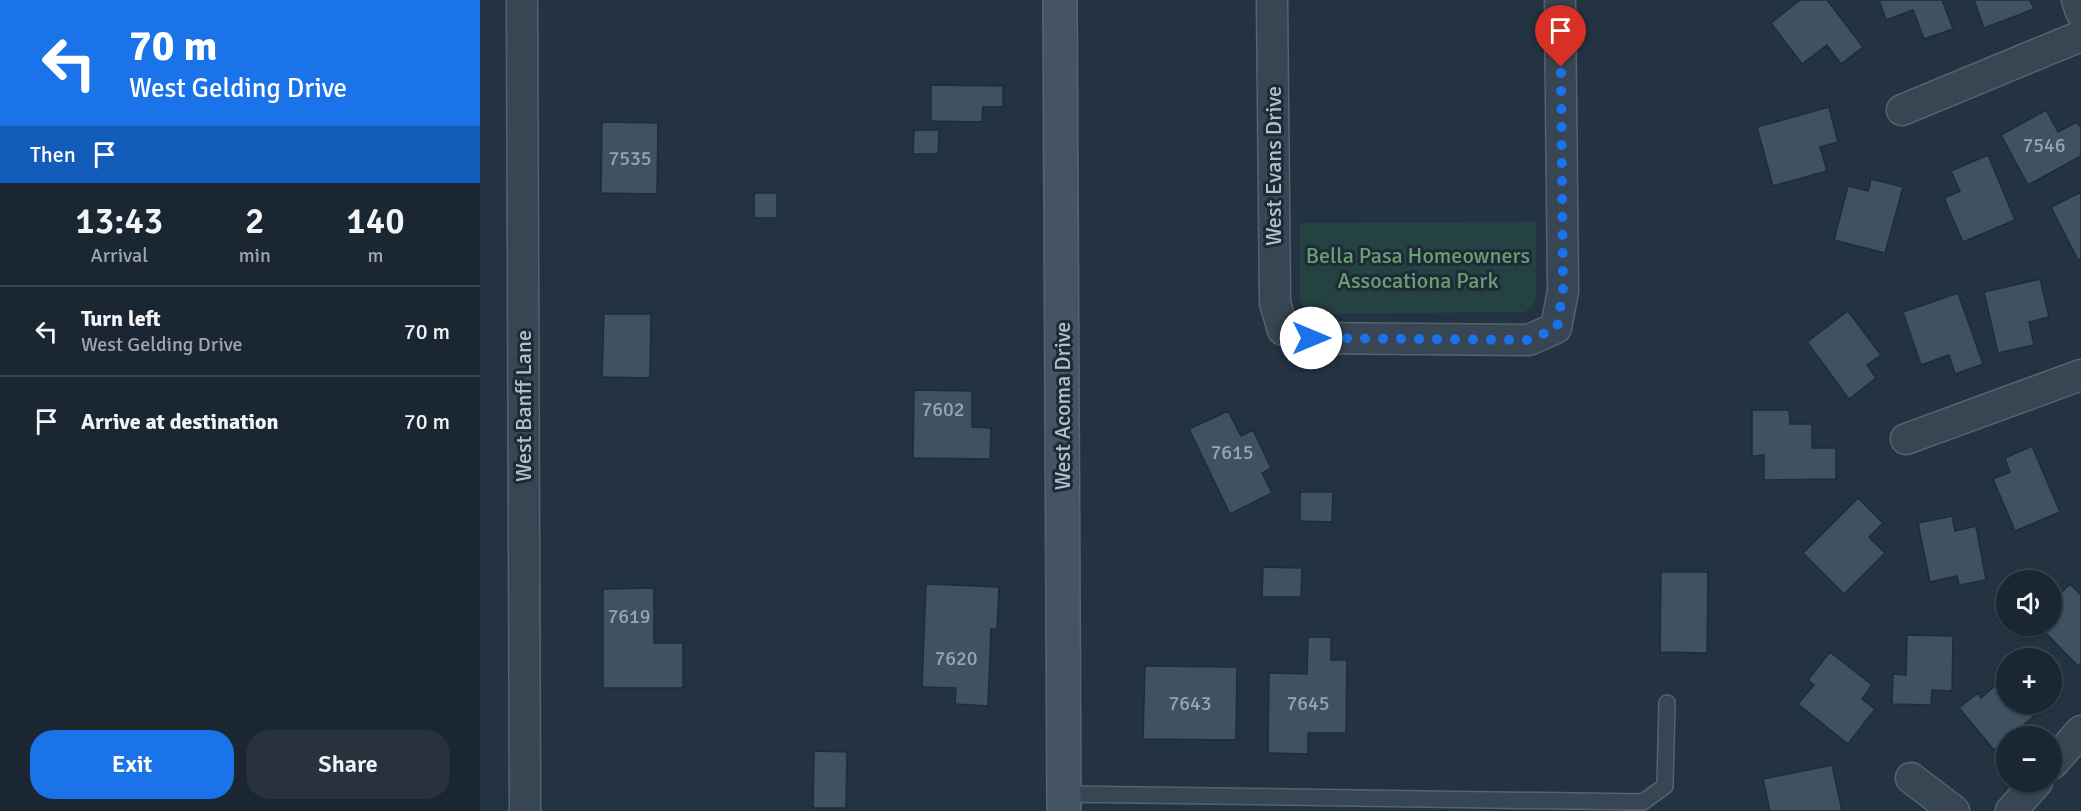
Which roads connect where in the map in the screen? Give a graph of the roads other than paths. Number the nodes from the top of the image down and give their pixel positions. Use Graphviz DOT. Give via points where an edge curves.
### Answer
graph roads {
  1 [pos="522,0"];
  2 [pos="1060,0"];
  3 [pos="1272,0"];
  4 [pos="1560,0"];
  5 [pos="2077,0"];
  6 [pos="2081,12"];
  7 [pos="2081,36"];
  8 [pos="1902,110"];
  9 [pos="2081,375"];
  10 [pos="1906,439"];
  11 [pos="1667,703"];
  12 [pos="2079,736"];
  13 [pos="2062,754"];
  14 [pos="1911,778"];
  15 [pos="2028,792"];
  16 [pos="1064,803"];
  17 [pos="1506,806"];
  18 [pos="525,811"];
  19 [pos="1954,811"];
  20 [pos="2011,811"];
  1 -- 18 [label="street, West Banff Lane"];
  2 -- 16 [label="street, West Acoma Drive"];
  3 -- 4 [label="street, West Evans Drive" via="1275,303 1283,330 1311,338 1529,340 1557,328 1563,291"];
  5 -- 6 [label="street"];
  7 -- 8 [label="street"];
  9 -- 10 [label="street"];
  11 -- 17 [label="lane" via="1665,786 1643,802"];
  12 -- 13 [label="street"];
  14 -- 19 [label="street"];
  15 -- 20 [label="street"];
  16 -- 17 [label="lane"];
}
